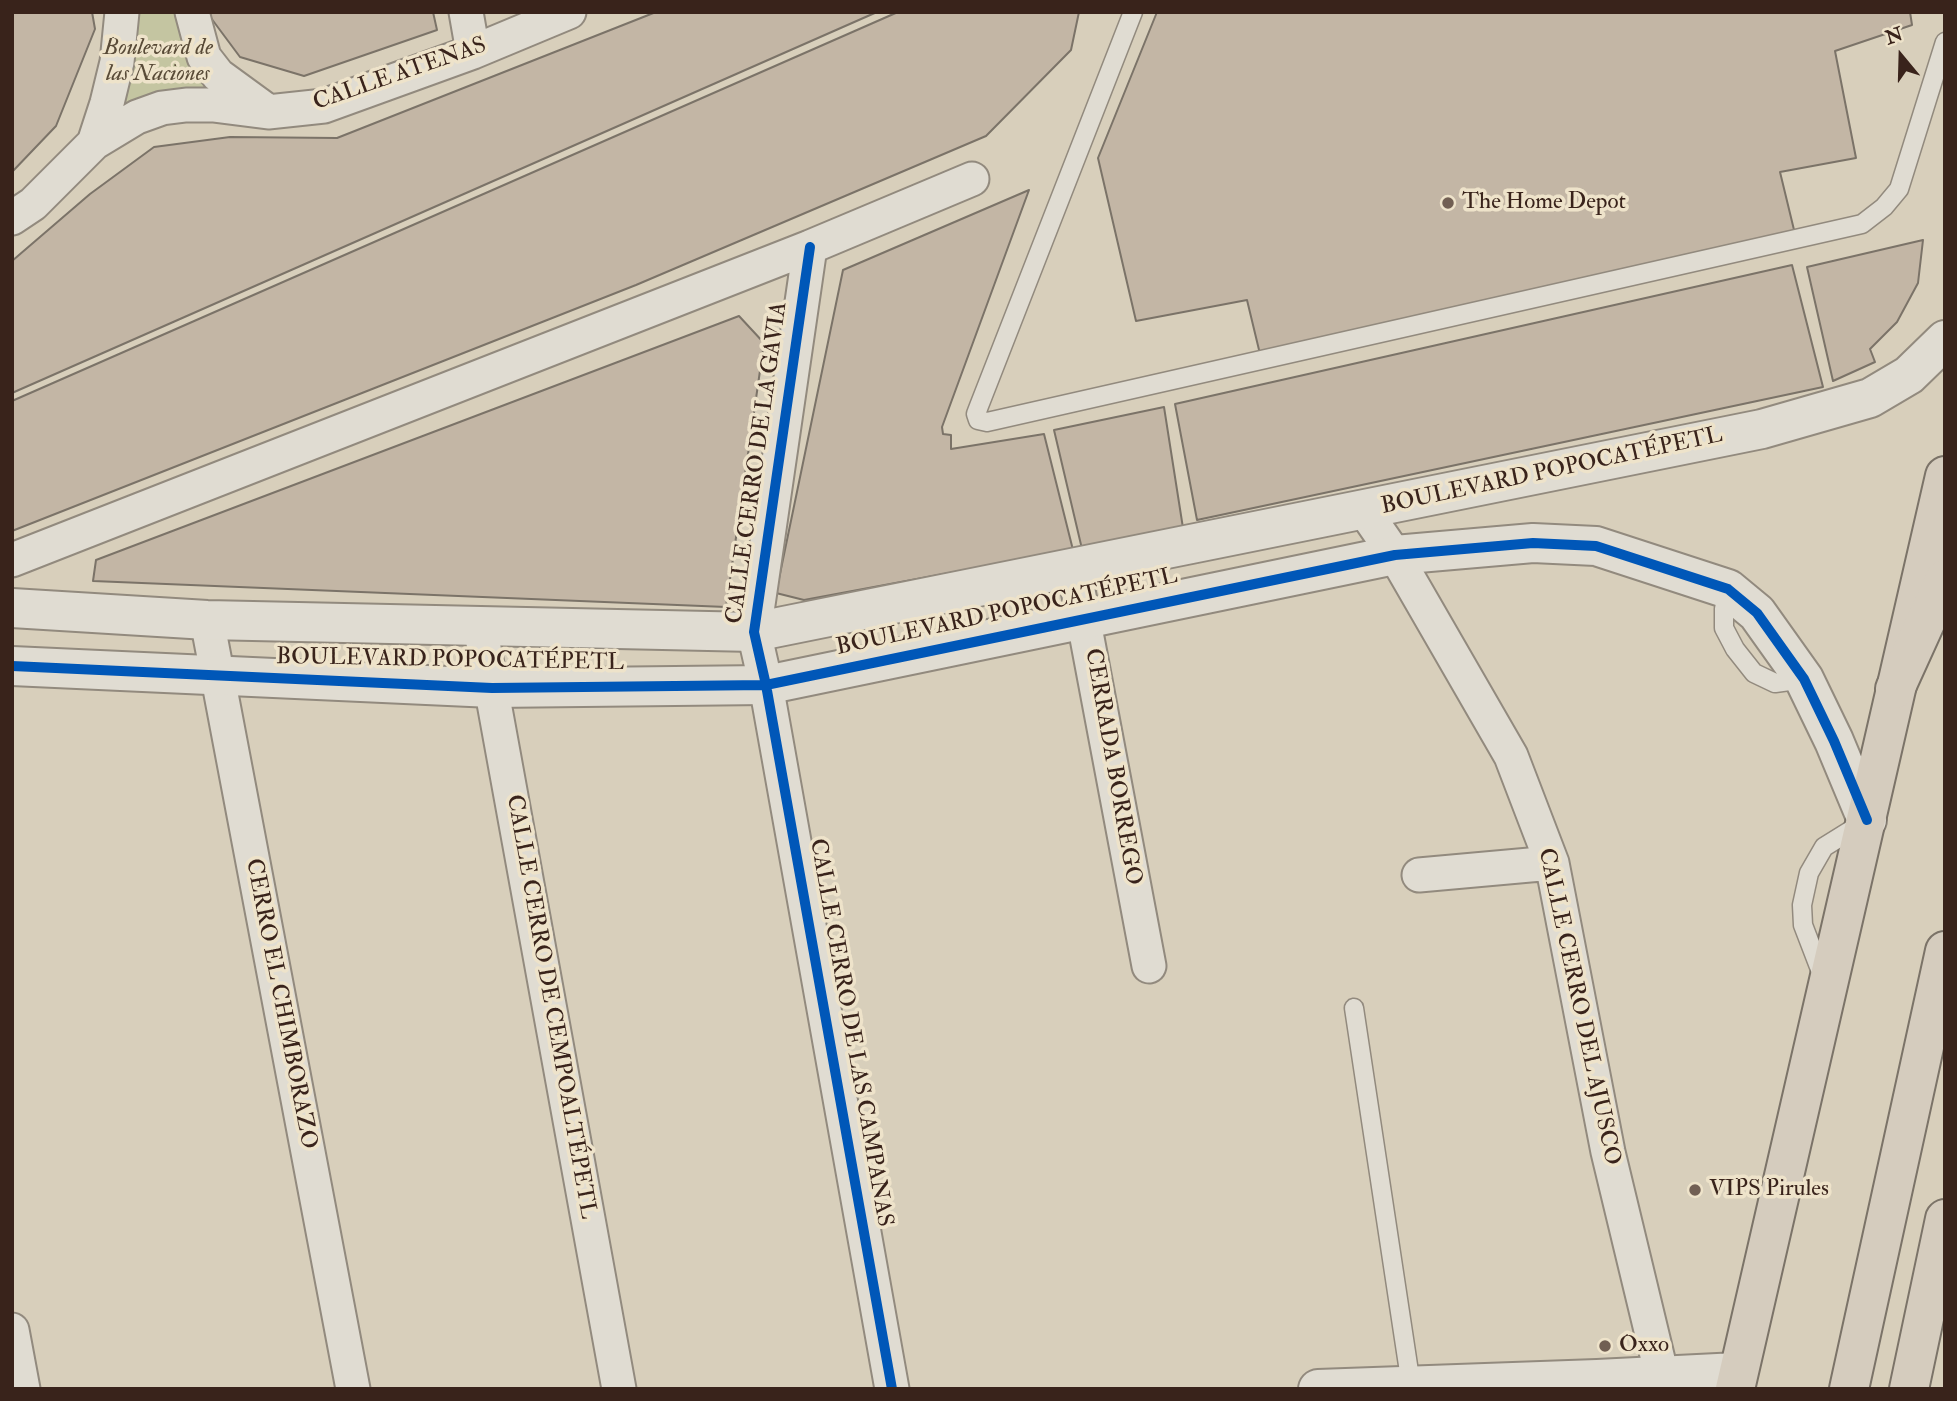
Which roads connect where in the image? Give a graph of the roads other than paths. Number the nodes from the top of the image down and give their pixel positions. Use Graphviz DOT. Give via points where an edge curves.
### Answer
graph roads {
  1 [pos="122,12"];
  2 [pos="192,12"];
  3 [pos="466,12"];
  4 [pos="569,12"];
  5 [pos="1133,12"];
  6 [pos="1945,42"];
  7 [pos="473,52"];
  8 [pos="268,112"];
  9 [pos="94,142"];
  10 [pos="972,179"];
  11 [pos="12,218"];
  12 [pos="810,247"];
  13 [pos="1945,340"];
  14 [pos="1945,476"];
  15 [pos="1364,510"];
  16 [pos="1395,555"];
  17 [pos="12,560"];
  18 [pos="1074,569"];
  19 [pos="1945,579"];
  20 [pos="12,608"];
  21 [pos="1085,619"];
  22 [pos="208,620"];
  23 [pos="480,626"];
  24 [pos="754,632"];
  25 [pos="12,666"];
  26 [pos="219,676"];
  27 [pos="766,685"];
  28 [pos="492,688"];
  29 [pos="1895,689"];
  30 [pos="1867,820"];
  31 [pos="1552,863"];
  32 [pos="1419,875"];
  33 [pos="1945,951"];
  34 [pos="1149,966"];
  35 [pos="1354,1007"];
  36 [pos="1945,1219"];
  37 [pos="12,1330"];
  38 [pos="1736,1380"];
  39 [pos="1665,1382"];
  40 [pos="1585,1384"];
  41 [pos="1411,1385"];
  42 [pos="23,1389"];
  43 [pos="353,1389"];
  44 [pos="619,1389"];
  45 [pos="892,1389"];
  46 [pos="1318,1389"];
  47 [pos="1849,1389"];
  48 [pos="1909,1389"];
  1 -- 9 [label="street" via="117,62"];
  2 -- 8 [label="street" via="204,57 218,75"];
  3 -- 7 [label="street"];
  4 -- 7 [label="street, CALLE ATENAS"];
  5 -- 6 [label="lane" via="979,405 978,420 987,422 1862,224 1899,189"];
  7 -- 8 [label="street, CALLE ATENAS" via="324,106"];
  8 -- 9 [label="street, CALLE ATENAS" via="214,105 162,108"];
  9 -- 11 [label="street, CALLE ATENAS" via="33,204"];
  10 -- 12 [label="street"];
  12 -- 17 [label="street"];
  12 -- 24 [label="street, CALLE CERRO DE LA GAVIA"];
  13 -- 15 [label="street, BOULEVARD POPOCATÉPETL" via="1909,375 1870,398 1762,429"];
  14 -- 29 [label="main road"];
  15 -- 16 [label="street, CALLE CERRO DEL AJUSCO"];
  15 -- 18 [label="street, BOULEVARD POPOCATÉPETL"];
  16 -- 21 [label="street, BOULEVARD POPOCATÉPETL"];
  16 -- 30 [label="street, BOULEVARD POPOCATÉPETL" via="1533,543 1596,546 1728,589 1757,613 1804,679"];
  16 -- 31 [label="street, CALLE CERRO DEL AJUSCO" via="1511,756"];
  18 -- 21 [label="street, CERRADA BORREGO"];
  18 -- 24 [label="street, BOULEVARD POPOCATÉPETL"];
  19 -- 29 [label="main road"];
  20 -- 22 [label="street, BOULEVARD POPOCATÉPETL"];
  21 -- 27 [label="street, BOULEVARD POPOCATÉPETL"];
  21 -- 34 [label="street, CERRADA BORREGO"];
  22 -- 23 [label="street, BOULEVARD POPOCATÉPETL"];
  22 -- 26 [label="street, CERRO EL CHIMBORAZO"];
  23 -- 24 [label="street, BOULEVARD POPOCATÉPETL"];
  23 -- 28 [label="street, CALLE CERRO DE CEMPOALTÉPETL"];
  24 -- 27 [label="street, CALLE CERRO DE LA GAVIA"];
  25 -- 26 [label="street, BOULEVARD POPOCATÉPETL"];
  26 -- 28 [label="street, BOULEVARD POPOCATÉPETL"];
  26 -- 43 [label="street, CERRO EL CHIMBORAZO"];
  27 -- 28 [label="street, BOULEVARD POPOCATÉPETL"];
  27 -- 45 [label="street, CALLE CERRO DE LAS CAMPANAS"];
  28 -- 44 [label="street, CALLE CERRO DE CEMPOALTÉPETL"];
  29 -- 30 [label="main road"];
  30 -- 38 [label="main road"];
  31 -- 32 [label="street"];
  31 -- 39 [label="street, CALLE CERRO DEL AJUSCO" via="1608,1152"];
  33 -- 47 [label="main road"];
  35 -- 41 [label="lane"];
  36 -- 48 [label="main road"];
  37 -- 42 [label="street"];
  38 -- 39 [label="street"];
  39 -- 40 [label="street"];
  40 -- 41 [label="street"];
  41 -- 46 [label="street"];
}
